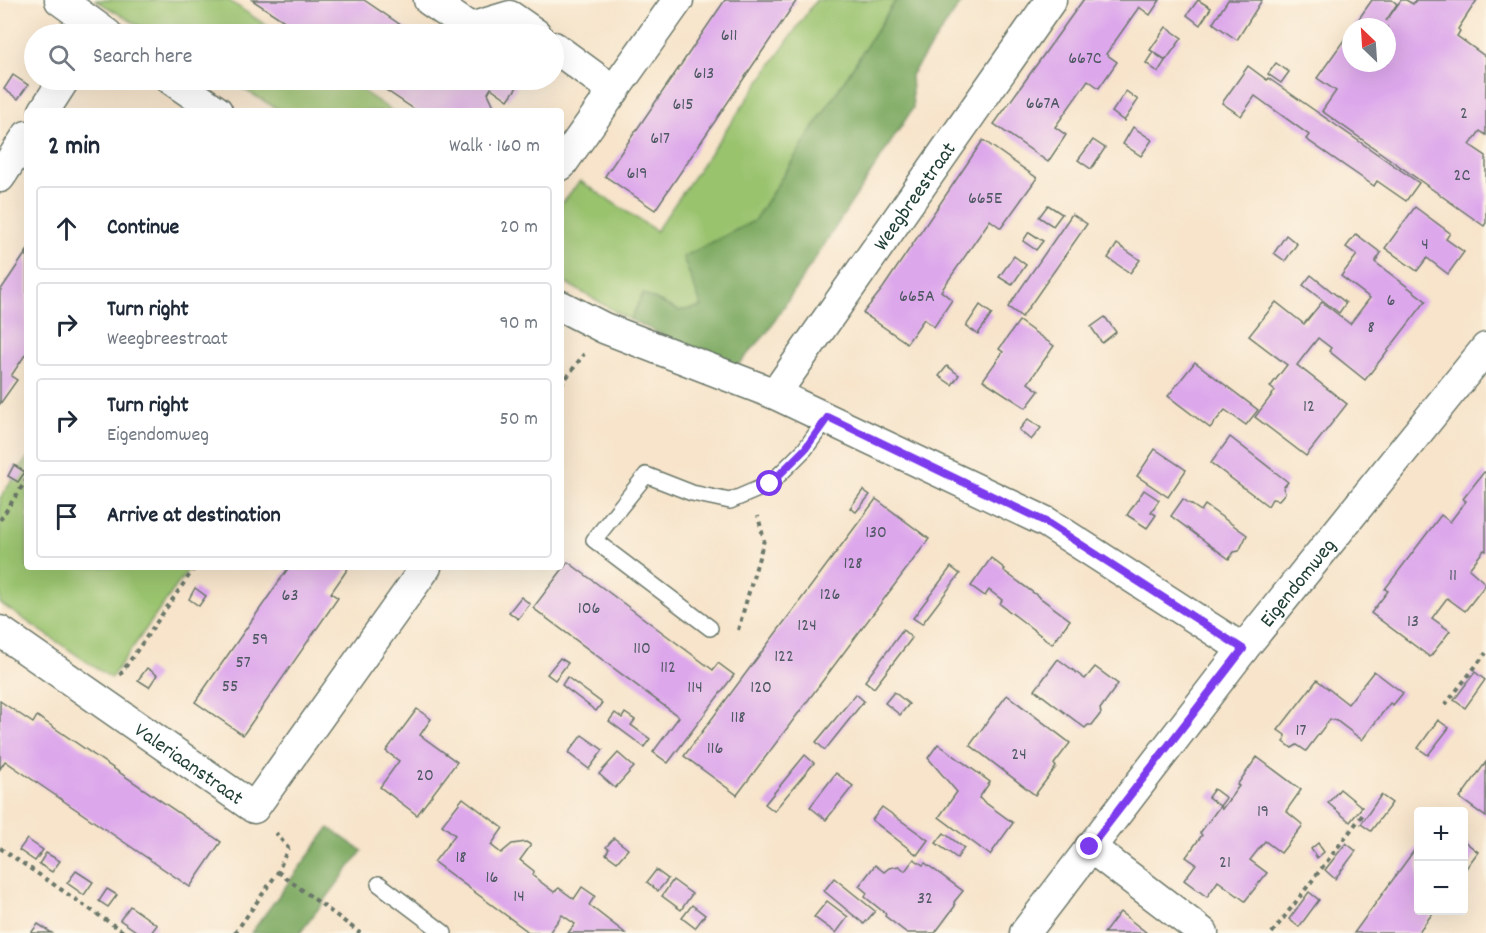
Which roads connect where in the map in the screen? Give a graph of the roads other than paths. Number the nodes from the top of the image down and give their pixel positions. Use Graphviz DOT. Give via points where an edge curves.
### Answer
graph roads {
  1 [pos="60,0"];
  2 [pos="429,0"];
  3 [pos="678,0"];
  4 [pos="1051,0"];
  5 [pos="90,24"];
  6 [pos="465,24"];
  7 [pos="481,24"];
  8 [pos="522,24"];
  9 [pos="564,54"];
  10 [pos="58,90"];
  11 [pos="187,90"];
  12 [pos="614,91"];
  13 [pos="46,108"];
  14 [pos="213,108"];
  15 [pos="24,141"];
  16 [pos="564,161"];
  17 [pos="0,177"];
  18 [pos="564,308"];
  19 [pos="1486,348"];
  20 [pos="776,394"];
  21 [pos="828,417"];
  22 [pos="424,570"];
  23 [pos="710,628"];
  24 [pos="0,631"];
  25 [pos="1243,649"];
  26 [pos="1090,847"];
  27 [pos="379,884"];
  28 [pos="444,933"];
  29 [pos="1025,933"];
  30 [pos="1203,933"];
  1 -- 5 [label="street"];
  2 -- 6 [label="street"];
  3 -- 12 [label="street"];
  4 -- 20 [label="street, Weegbreestraat"];
  7 -- 8 [label="street" via="510,16"];
  9 -- 12 [label="street"];
  10 -- 13 [label="street"];
  11 -- 14 [label="street"];
  12 -- 16 [label="street"];
  15 -- 17 [label="street"];
  18 -- 20 [label="street" via="604,328"];
  19 -- 25 [label="street, Eigendomweg"];
  20 -- 21 [label="street"];
  21 -- 23 [label="lane" via="805,449 770,484 730,501 692,493 646,476 594,540"];
  21 -- 25 [label="street" via="1046,522"];
  22 -- 24 [label="street, Valeriaanstraat" via="254,808"];
  25 -- 26 [label="street, Eigendomweg"];
  26 -- 29 [label="street, Eigendomweg"];
  26 -- 30 [label="street"];
  27 -- 28 [label="lane"];
}
